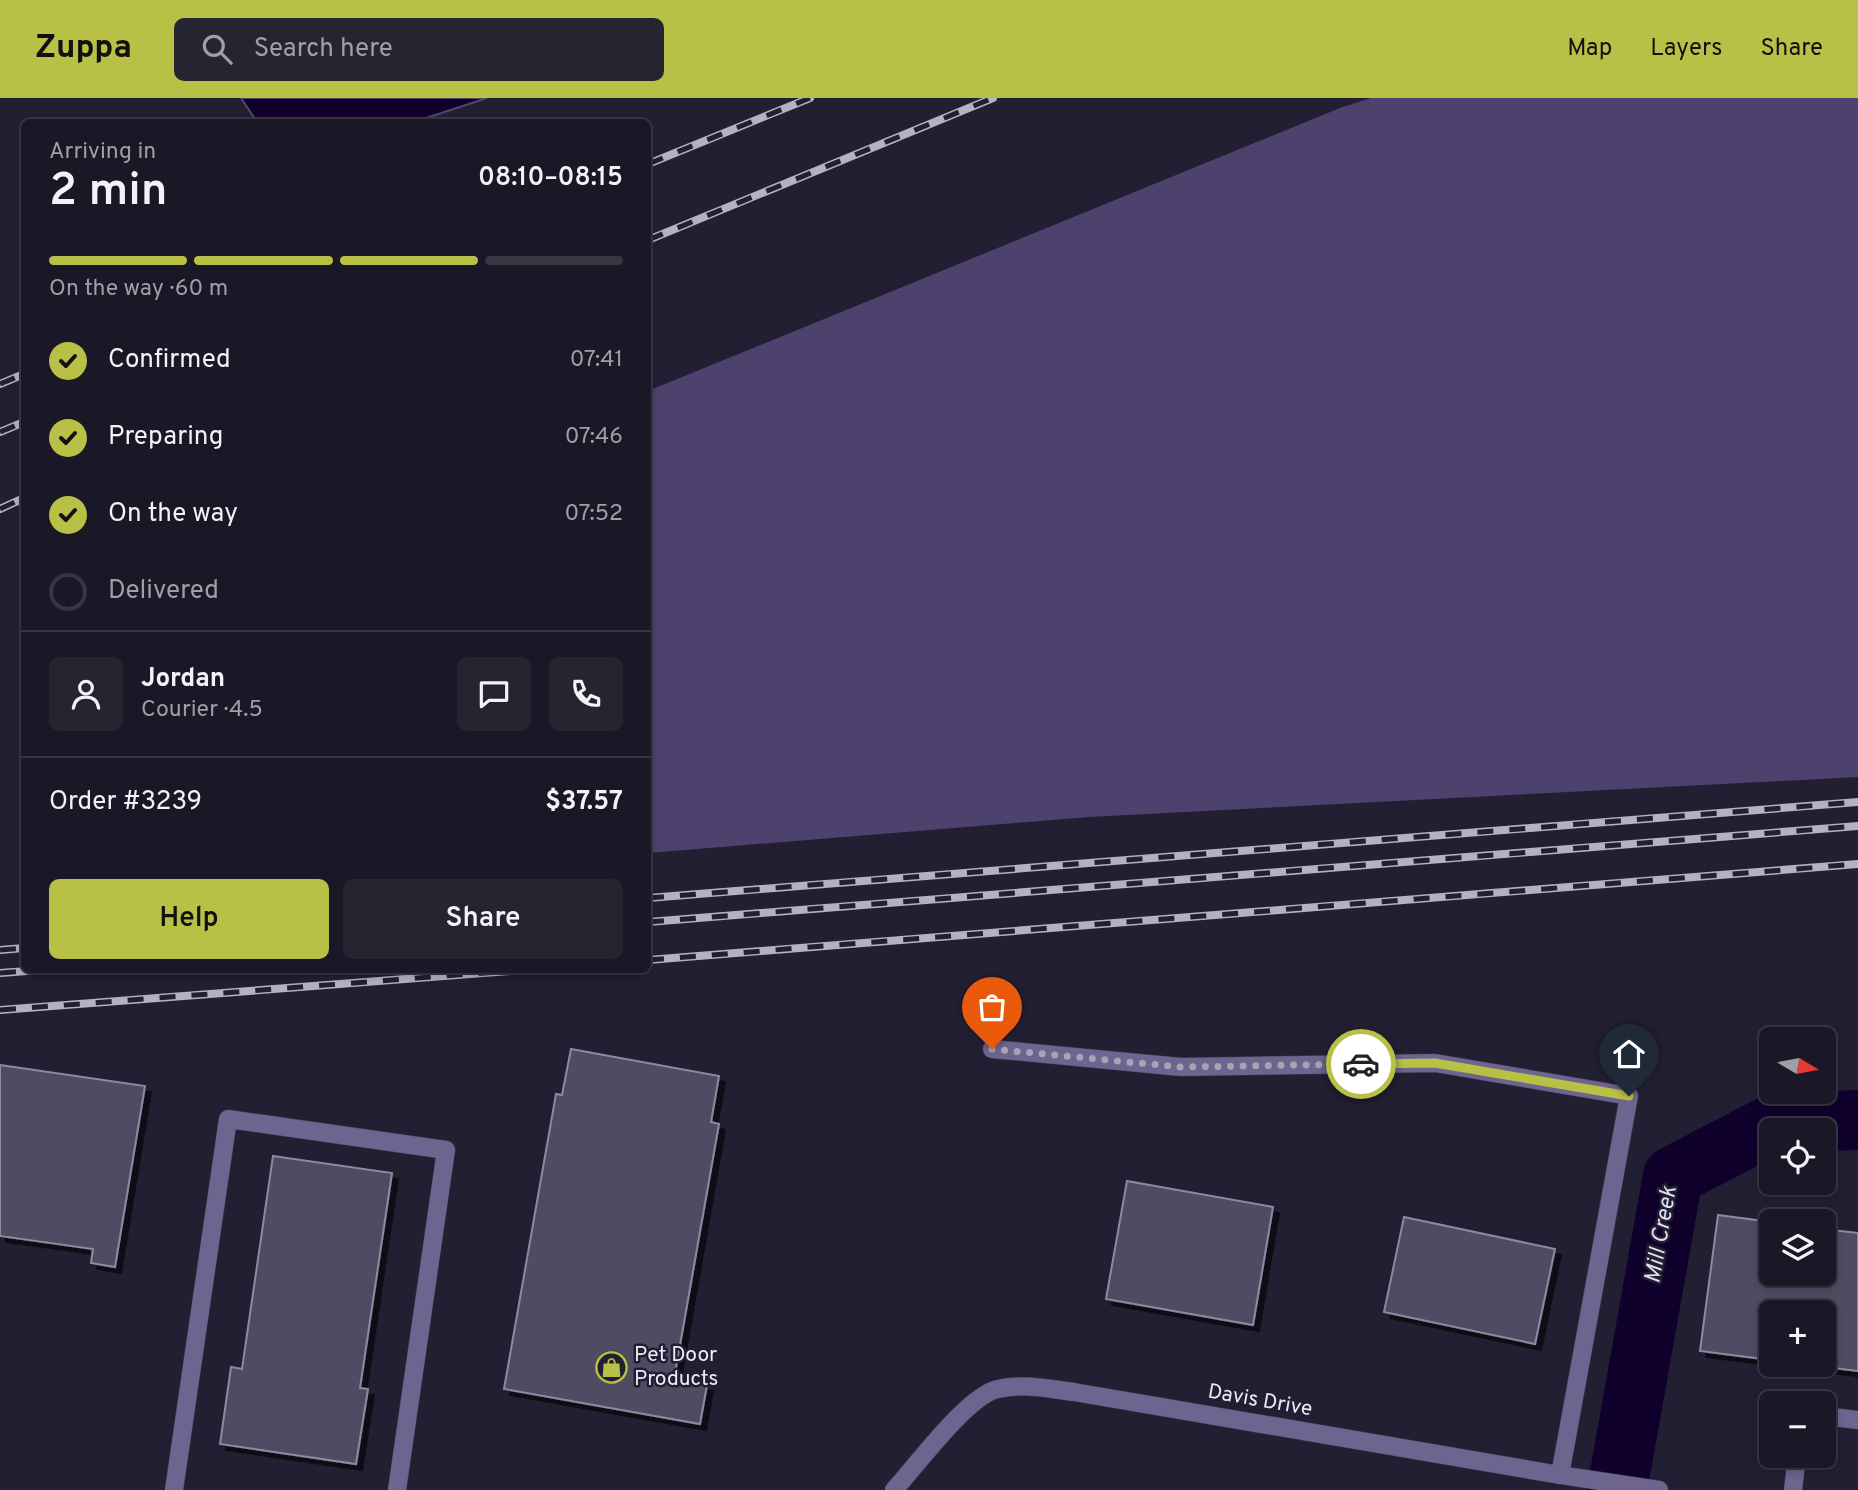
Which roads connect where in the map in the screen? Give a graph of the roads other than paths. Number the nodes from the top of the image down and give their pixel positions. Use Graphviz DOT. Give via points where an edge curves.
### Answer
graph roads {
  1 [pos="992,1049"];
  2 [pos="1836,1417"];
  3 [pos="1858,1420"];
  4 [pos="1796,1468"];
  5 [pos="1560,1475"];
  6 [pos="174,1490"];
  7 [pos="397,1490"];
  8 [pos="894,1490"];
  9 [pos="1659,1490"];
  10 [pos="1793,1490"];
  1 -- 5 [label="street" via="1181,1067 1435,1063 1629,1096"];
  2 -- 3 [label="street"];
  4 -- 10 [label="street"];
  5 -- 8 [label="street, Davis Drive" via="1021,1385 995,1389 973,1401"];
  5 -- 9 [label="street, Davis Drive"];
  6 -- 7 [label="street" via="228,1119 446,1150"];
}
